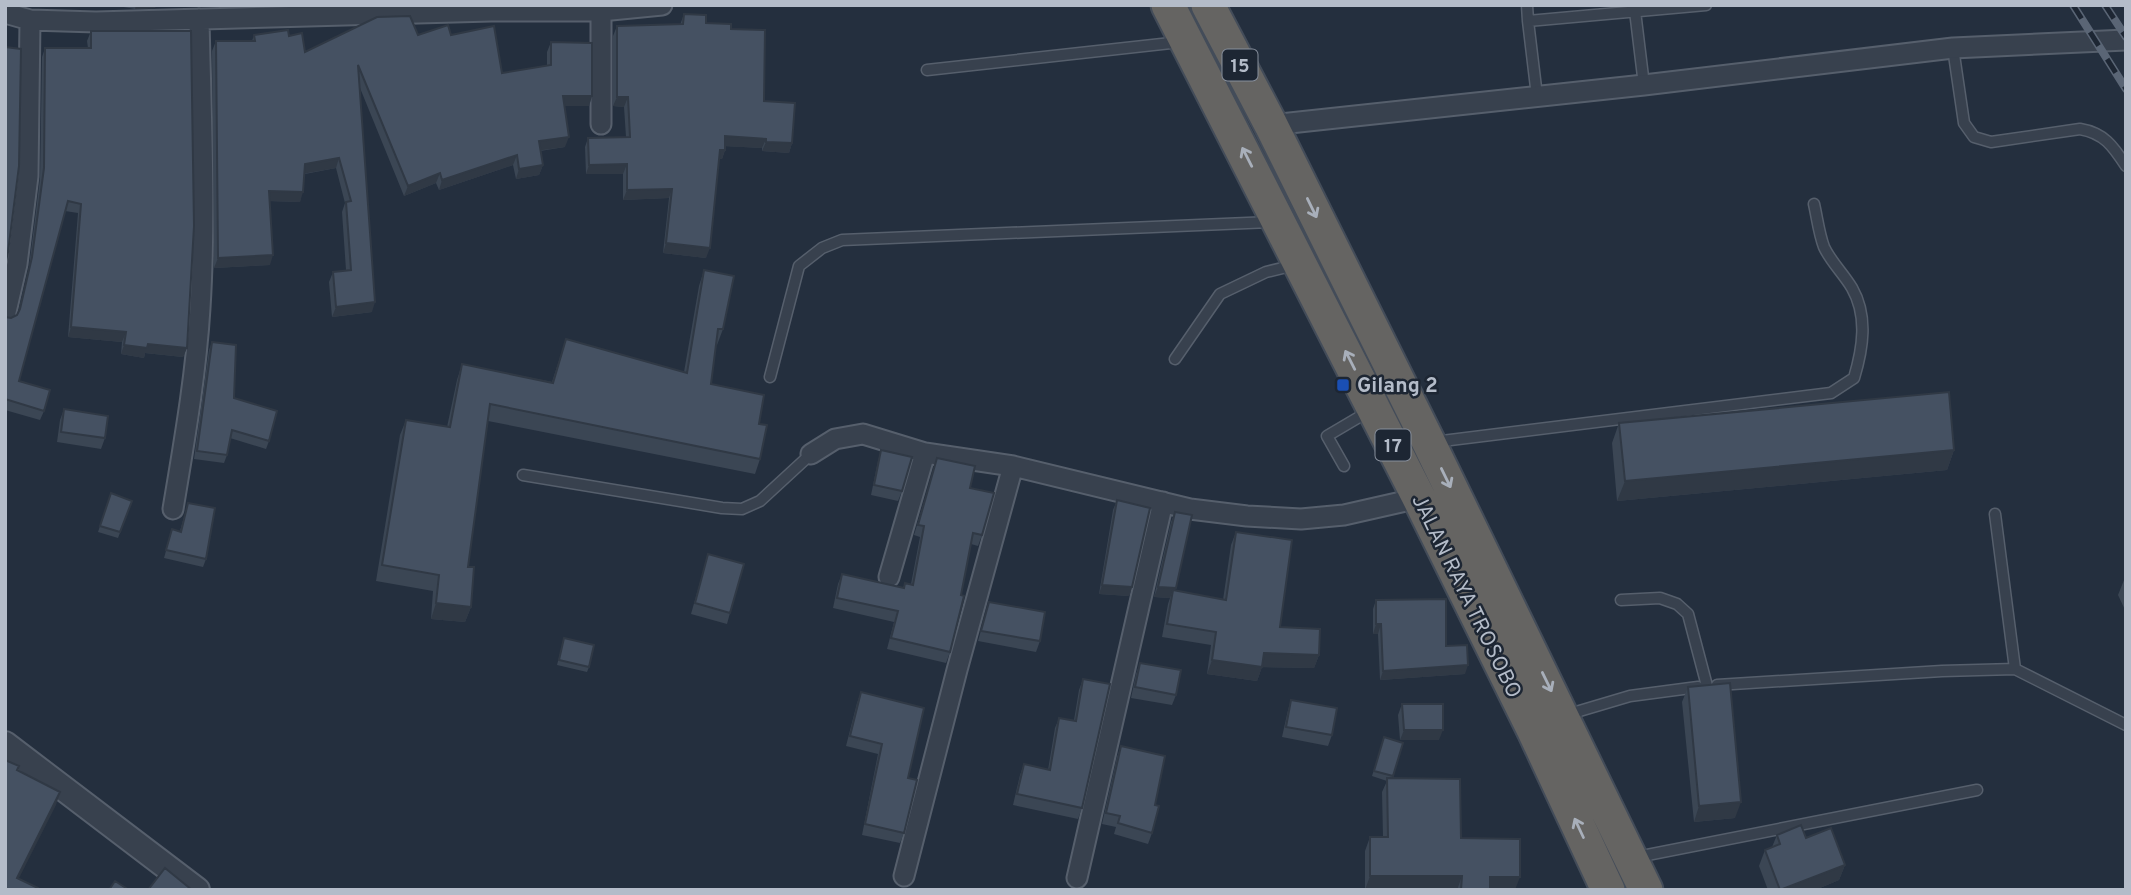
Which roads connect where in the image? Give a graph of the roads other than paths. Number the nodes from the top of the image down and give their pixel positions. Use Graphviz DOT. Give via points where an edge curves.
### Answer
graph roads {
  1 [pos="662,5"];
  2 [pos="1168,5"];
  3 [pos="1208,5"];
  4 [pos="1527,5"];
  5 [pos="1706,5"];
  6 [pos="601,11"];
  7 [pos="1635,11"];
  8 [pos="171,12"];
  9 [pos="5,13"];
  10 [pos="200,19"];
  11 [pos="30,20"];
  12 [pos="1528,21"];
  13 [pos="2126,40"];
  14 [pos="1188,41"];
  15 [pos="1953,48"];
  16 [pos="927,70"];
  17 [pos="1644,85"];
  18 [pos="1537,96"];
  19 [pos="601,124"];
  20 [pos="1272,125"];
  21 [pos="2126,166"];
  22 [pos="1814,204"];
  23 [pos="1280,221"];
  24 [pos="1301,264"];
  25 [pos="5,316"];
  26 [pos="1175,359"];
  27 [pos="770,377"];
  28 [pos="1374,408"];
  29 [pos="1429,443"];
  30 [pos="925,453"];
  31 [pos="811,454"];
  32 [pos="1013,466"];
  33 [pos="1344,466"];
  34 [pos="523,475"];
  35 [pos="1419,498"];
  36 [pos="1163,502"];
  37 [pos="173,509"];
  38 [pos="1995,514"];
  39 [pos="890,577"];
  40 [pos="1621,600"];
  41 [pos="2015,669"];
  42 [pos="1707,686"];
  43 [pos="1564,716"];
  44 [pos="2126,725"];
  45 [pos="5,744"];
  46 [pos="1977,790"];
  47 [pos="1632,858"];
  48 [pos="904,876"];
  49 [pos="1077,878"];
  50 [pos="197,890"];
  51 [pos="1608,890"];
  52 [pos="1646,890"];
  1 -- 6 [label="street"];
  2 -- 14 [label="highway, JALAN RAYA TROSOBO / 17"];
  3 -- 20 [label="highway, JALAN RAYA TROSOBO / 15"];
  4 -- 12 [label="lane"];
  5 -- 7 [label="lane"];
  6 -- 10 [label="street"];
  6 -- 19 [label="street"];
  7 -- 12 [label="lane"];
  7 -- 17 [label="lane"];
  8 -- 10 [label="street"];
  8 -- 11 [label="street" via="96,22"];
  9 -- 11 [label="street"];
  10 -- 37 [label="street" via="200,309"];
  11 -- 25 [label="street" via="28,176 18,264"];
  12 -- 18 [label="lane"];
  13 -- 15 [label="street"];
  14 -- 16 [label="lane"];
  23 -- 14 [label="highway, JALAN RAYA TROSOBO / 17, one-way"];
  15 -- 17 [label="street"];
  15 -- 21 [label="lane" via="1964,123 1974,137 1991,142 2091,131 2106,139"];
  17 -- 18 [label="street"];
  18 -- 20 [label="street"];
  20 -- 29 [label="highway, JALAN RAYA TROSOBO / 17, one-way"];
  22 -- 29 [label="lane" via="1823,244 1852,288 1862,314 1862,350 1854,378 1831,393"];
  23 -- 24 [label="highway, JALAN RAYA TROSOBO / 17"];
  23 -- 27 [label="lane" via="842,240 822,248 799,266"];
  24 -- 26 [label="lane" via="1266,272 1220,294"];
  28 -- 24 [label="highway, JALAN RAYA TROSOBO / 17, one-way"];
  28 -- 33 [label="lane" via="1326,436"];
  28 -- 35 [label="highway, JALAN RAYA TROSOBO / 17"];
  29 -- 43 [label="highway, JALAN RAYA TROSOBO / 17, one-way"];
  30 -- 31 [label="street" via="863,434 835,439"];
  30 -- 32 [label="street"];
  30 -- 39 [label="street"];
  31 -- 34 [label="lane" via="760,501 742,509"];
  32 -- 36 [label="street"];
  32 -- 48 [label="street"];
  35 -- 36 [label="street" via="1344,515 1301,519 1190,509"];
  51 -- 35 [label="highway, JALAN RAYA TROSOBO / 17, one-way"];
  36 -- 49 [label="street"];
  38 -- 41 [label="lane"];
  40 -- 42 [label="lane" via="1660,598 1688,614"];
  41 -- 42 [label="lane"];
  41 -- 44 [label="lane"];
  42 -- 43 [label="lane" via="1630,696"];
  43 -- 47 [label="highway, JALAN RAYA TROSOBO / 17"];
  45 -- 50 [label="street"];
  46 -- 47 [label="lane"];
  47 -- 52 [label="highway, JALAN RAYA TROSOBO / 17"];
}
